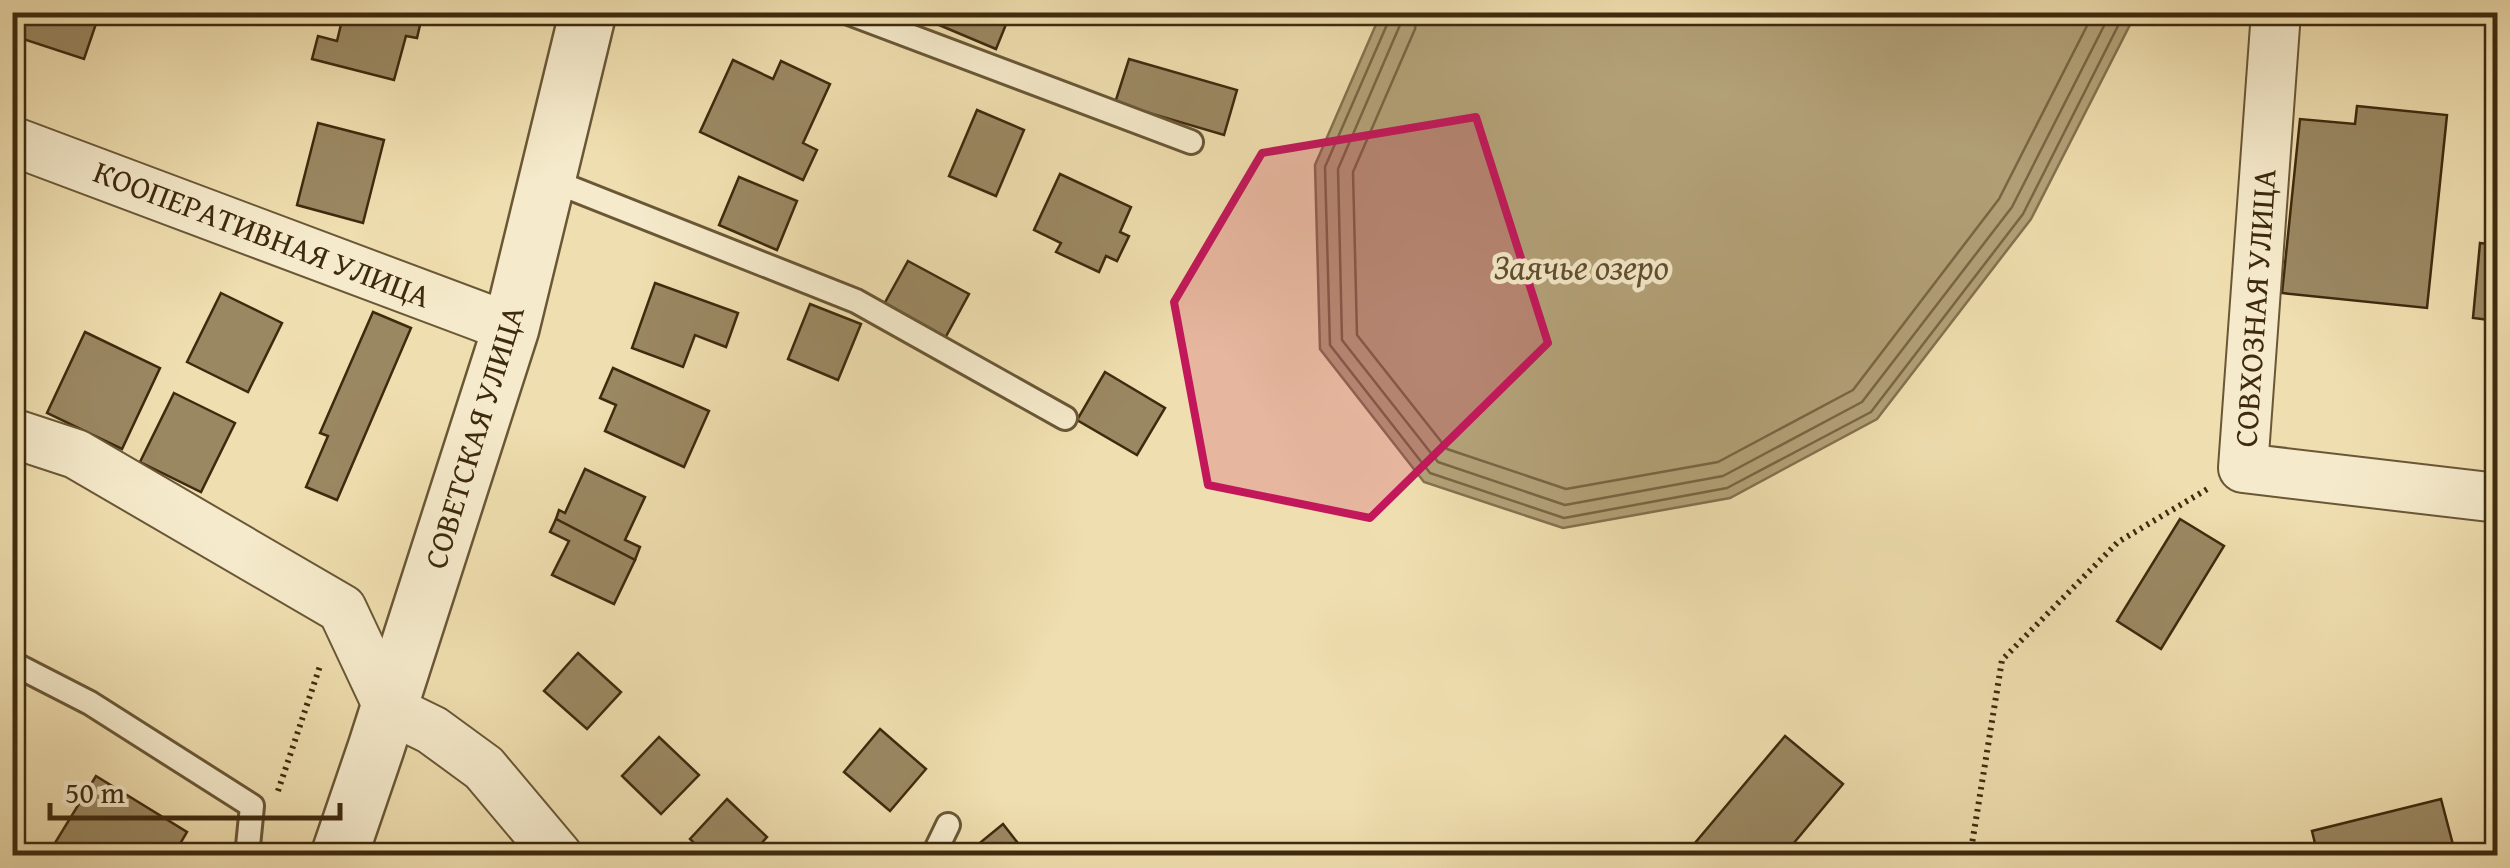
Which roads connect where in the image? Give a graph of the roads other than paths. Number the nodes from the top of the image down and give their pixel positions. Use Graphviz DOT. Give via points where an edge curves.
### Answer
graph roads {
  1 [pos="588,12"];
  2 [pos="846,12"];
  3 [pos="2276,12"];
  4 [pos="12,141"];
  5 [pos="1191,142"];
  6 [pos="548,179"];
  7 [pos="511,328"];
  8 [pos="1065,418"];
  9 [pos="12,433"];
  10 [pos="2498,498"];
  11 [pos="12,663"];
  12 [pos="383,728"];
  13 [pos="948,825"];
  14 [pos="342,848"];
  15 [pos="248,856"];
  16 [pos="558,856"];
  17 [pos="933,856"];
  1 -- 6 [label="street, СОВЕТСКАЯ УЛИЦА"];
  2 -- 5 [label="lane"];
  3 -- 10 [label="street, СОВХОЗНАЯ УЛИЦА" via="2243,468"];
  4 -- 7 [label="street, КООПЕРАТИВНАЯ УЛИЦА"];
  6 -- 7 [label="street, СОВЕТСКАЯ УЛИЦА"];
  6 -- 8 [label="lane" via="856,301"];
  7 -- 12 [label="street, СОВЕТСКАЯ УЛИЦА"];
  9 -- 12 [label="street" via="76,454 342,608"];
  11 -- 15 [label="lane" via="90,703 252,806"];
  12 -- 14 [label="street, СОВЕТСКАЯ УЛИЦА"];
  12 -- 16 [label="street" via="432,730 484,768"];
  13 -- 17 [label="lane"];
}
